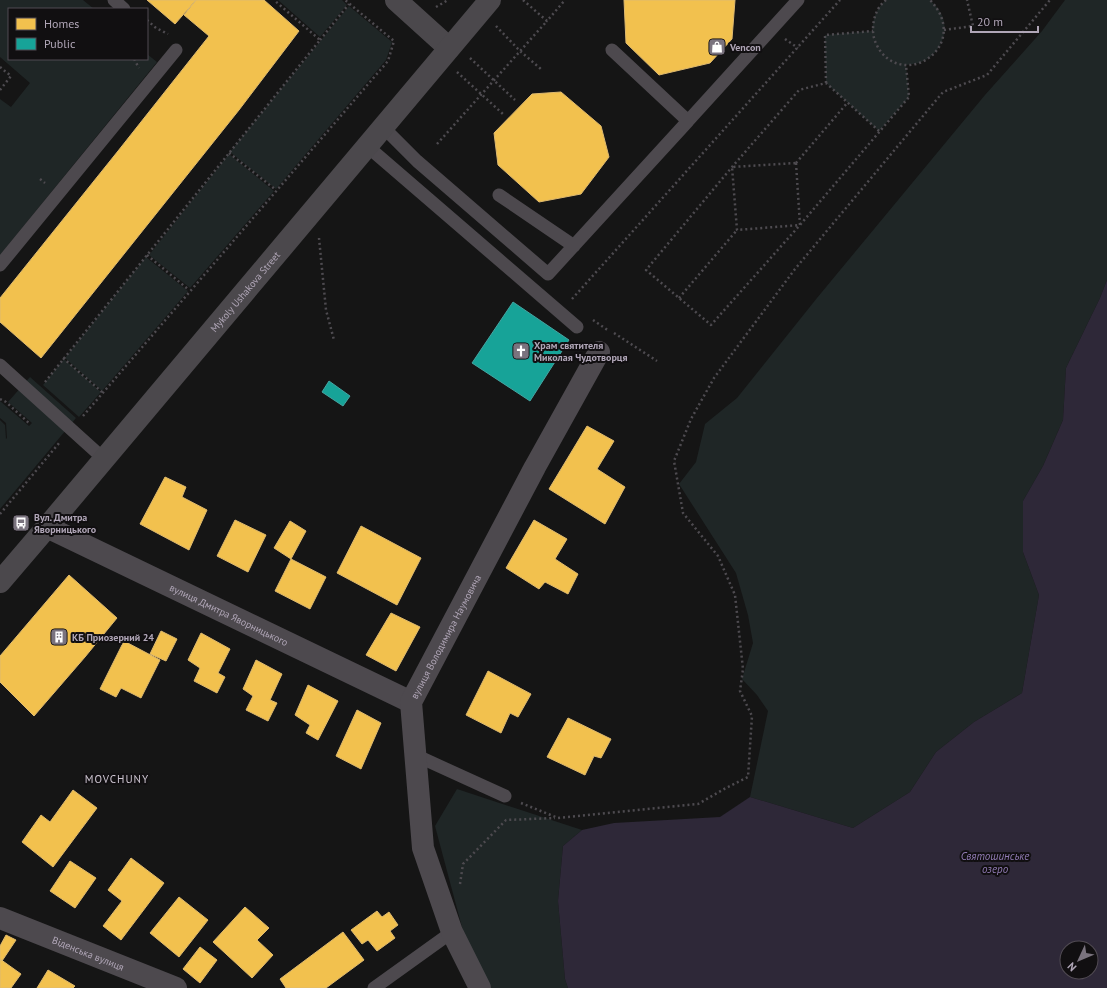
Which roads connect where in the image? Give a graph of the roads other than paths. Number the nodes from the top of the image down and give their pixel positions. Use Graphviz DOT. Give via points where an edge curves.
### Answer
graph roads {
  1 [pos="114,0"];
  2 [pos="396,0"];
  3 [pos="490,0"];
  4 [pos="798,0"];
  5 [pos="123,8"];
  6 [pos="449,48"];
  7 [pos="176,50"];
  8 [pos="612,50"];
  9 [pos="688,121"];
  10 [pos="383,127"];
  11 [pos="367,146"];
  12 [pos="499,195"];
  13 [pos="574,246"];
  14 [pos="0,265"];
  15 [pos="577,327"];
  16 [pos="599,352"];
  17 [pos="0,365"];
  18 [pos="104,459"];
  19 [pos="47,527"];
  20 [pos="0,582"];
  21 [pos="411,702"];
  22 [pos="415,755"];
  23 [pos="505,796"];
  24 [pos="0,918"];
  25 [pos="452,932"];
  26 [pos="176,988"];
  27 [pos="374,988"];
  28 [pos="480,988"];
  1 -- 5 [label="lane"];
  2 -- 6 [label="street"];
  3 -- 6 [label="street, Mykoly Ushakova Street"];
  4 -- 9 [label="lane"];
  6 -- 10 [label="street, Mykoly Ushakova Street"];
  7 -- 14 [label="lane"];
  8 -- 9 [label="lane"];
  9 -- 13 [label="lane"];
  10 -- 11 [label="street, Mykoly Ushakova Street"];
  10 -- 13 [label="lane" via="417,160 548,274"];
  11 -- 15 [label="lane"];
  11 -- 18 [label="street, Mykoly Ushakova Street"];
  12 -- 13 [label="lane"];
  16 -- 21 [label="street, вулиця Володимира Наумовича"];
  17 -- 18 [label="lane"];
  18 -- 19 [label="street, Mykoly Ushakova Street"];
  19 -- 20 [label="street, Mykoly Ushakova Street"];
  19 -- 21 [label="street, вулиця Дмитра Яворницького"];
  21 -- 22 [label="street, вулиця Володимира Наумовича"];
  22 -- 23 [label="lane"];
  22 -- 25 [label="street, вулиця Володимира Наумовича" via="423,848"];
  24 -- 26 [label="street, Віденська вулиця"];
  25 -- 27 [label="lane"];
  25 -- 28 [label="street, вулиця Володимира Наумовича"];
}
